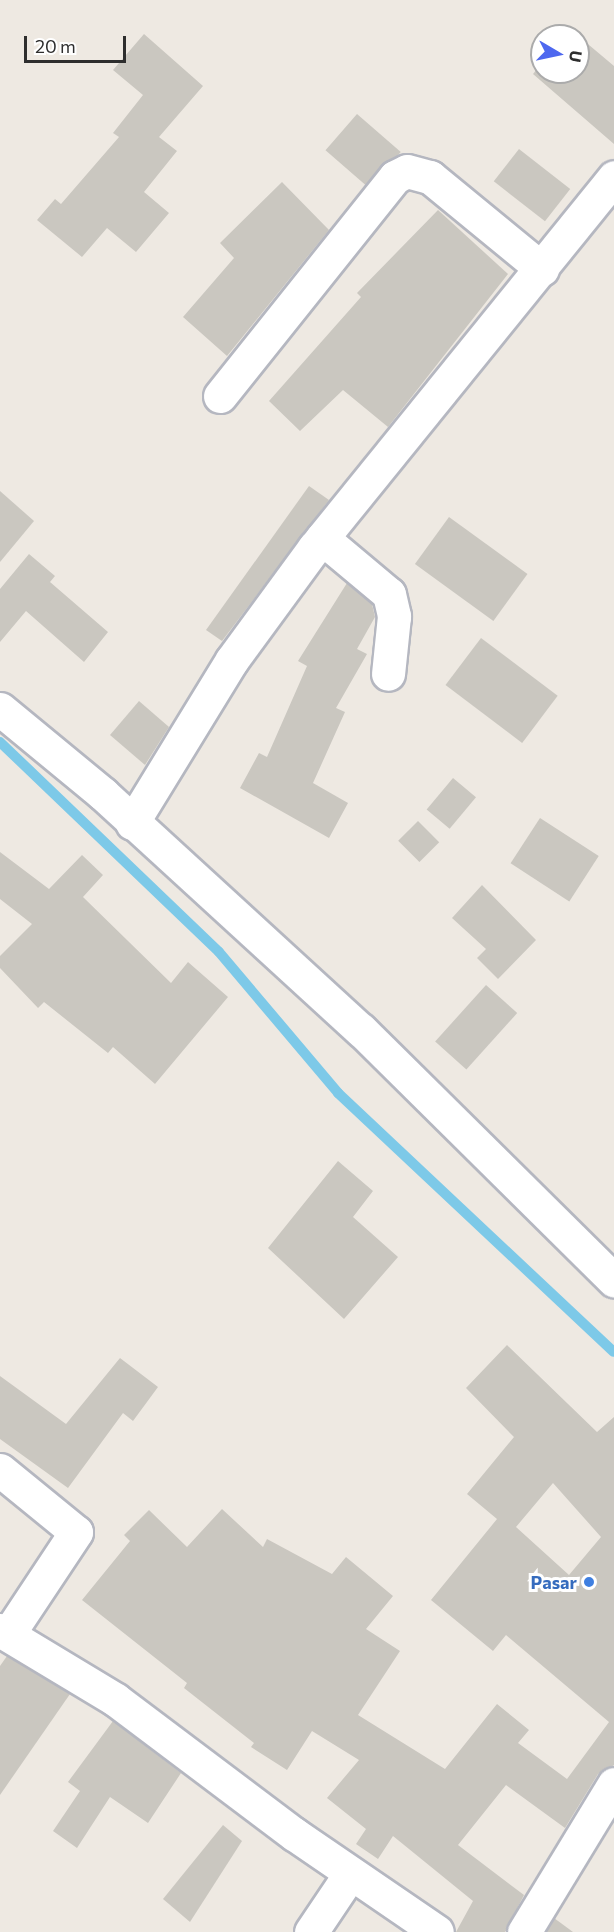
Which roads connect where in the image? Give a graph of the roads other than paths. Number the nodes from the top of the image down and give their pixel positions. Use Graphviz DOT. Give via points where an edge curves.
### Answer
graph roads {
  1 [pos="614,177"];
  2 [pos="542,269"];
  3 [pos="220,396"];
  4 [pos="321,538"];
  5 [pos="388,674"];
  6 [pos="0,709"];
  7 [pos="132,823"];
  8 [pos="614,1280"];
  9 [pos="0,1470"];
  10 [pos="4,1632"];
  11 [pos="614,1784"];
  12 [pos="350,1874"];
  13 [pos="311,1932"];
  14 [pos="437,1932"];
  15 [pos="524,1932"];
  1 -- 2 [label="street"];
  2 -- 3 [label="street" via="430,177 407,171 395,177"];
  2 -- 4 [label="street"];
  4 -- 5 [label="street" via="389,594 394,616"];
  4 -- 7 [label="street" via="232,660 150,802"];
  6 -- 7 [label="street"];
  7 -- 8 [label="street" via="361,1030"];
  9 -- 10 [label="street" via="76,1532"];
  10 -- 12 [label="street" via="116,1700"];
  11 -- 15 [label="street"];
  12 -- 13 [label="street"];
  12 -- 14 [label="street"];
}
